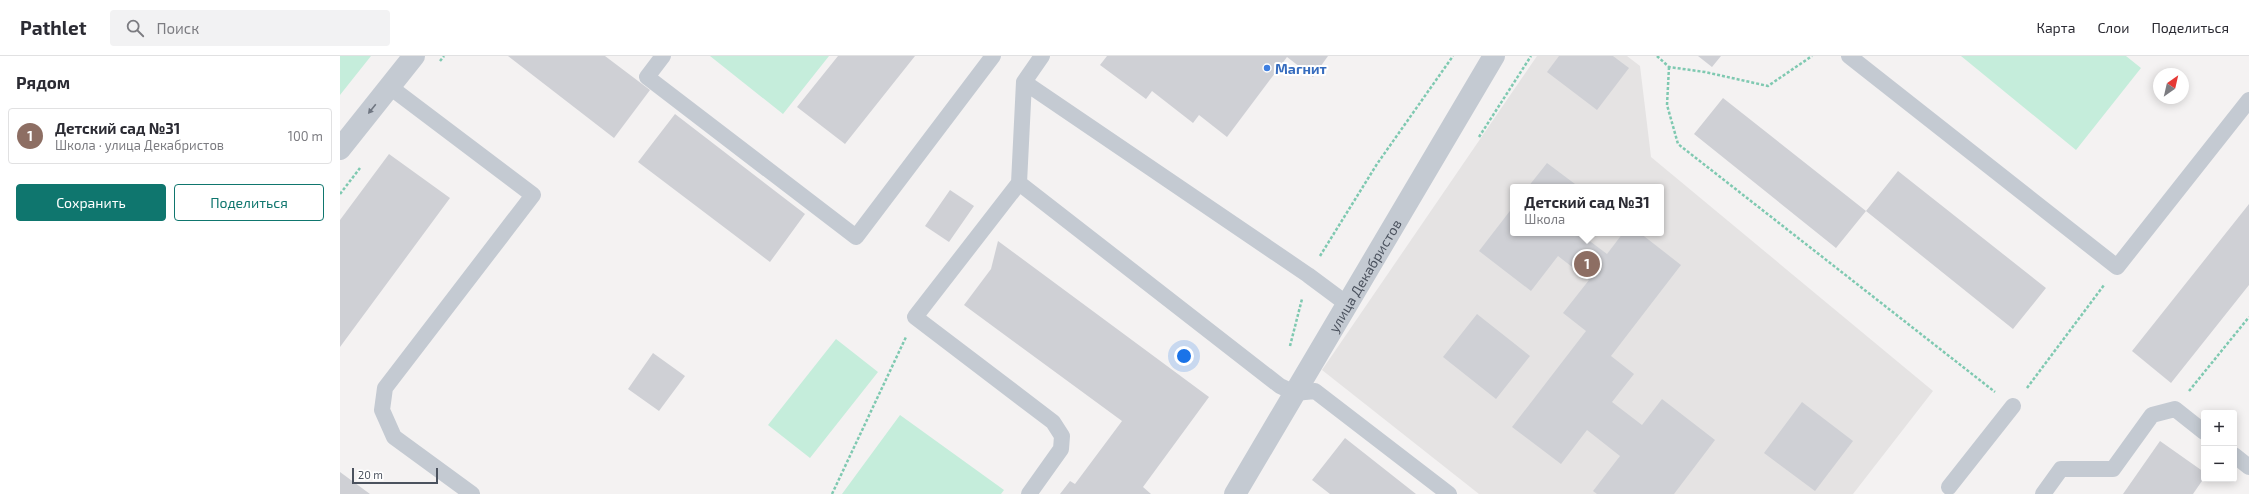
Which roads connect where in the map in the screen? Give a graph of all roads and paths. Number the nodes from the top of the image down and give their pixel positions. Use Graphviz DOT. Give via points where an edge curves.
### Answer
graph roads {
  1 [pos="414,56"];
  2 [pos="663,56"];
  3 [pos="993,56"];
  4 [pos="1042,56"];
  5 [pos="1453,56"];
  6 [pos="1494,56"];
  7 [pos="1657,56"];
  8 [pos="1812,56"];
  9 [pos="1849,56"];
  10 [pos="1669,67"];
  11 [pos="1024,82"];
  12 [pos="390,87"];
  13 [pos="2249,100"];
  14 [pos="340,149"];
  15 [pos="1019,183"];
  16 [pos="2117,267"];
  17 [pos="1308,275"];
  18 [pos="1347,304"];
  19 [pos="915,317"];
  20 [pos="2249,317"];
  21 [pos="1288,389"];
  22 [pos="2013,406"];
  23 [pos="2175,409"];
  24 [pos="2201,430"];
  25 [pos="2237,457"];
  26 [pos="2249,467"];
  27 [pos="1950,492"];
  28 [pos="472,494"];
  29 [pos="832,494"];
  30 [pos="1029,494"];
  31 [pos="1235,494"];
  32 [pos="1449,494"];
  33 [pos="2043,494"];
  1 -- 12 [label="street"];
  2 -- 3 [label="lane" via="647,77 856,237"];
  4 -- 11 [label="lane"];
  5 -- 17 [label="path" via="1377,164"];
  6 -- 18 [label="street, улица Декабристов"];
  7 -- 10 [label="path"];
  8 -- 10 [label="path" via="1768,86"];
  9 -- 16 [label="lane"];
  10 -- 22 [label="path" via="1667,105 1678,144"];
  11 -- 15 [label="lane"];
  11 -- 17 [label="lane"];
  12 -- 14 [label="street, one-way"];
  12 -- 28 [label="lane" via="533,195 385,388 382,410 394,437"];
  13 -- 16 [label="lane"];
  15 -- 19 [label="lane"];
  15 -- 21 [label="lane"];
  16 -- 22 [label="path"];
  17 -- 18 [label="lane"];
  17 -- 21 [label="path"];
  18 -- 21 [label="street, улица Декабристов"];
  19 -- 29 [label="path"];
  19 -- 30 [label="lane" via="1053,422 1062,436 1061,448"];
  20 -- 23 [label="path"];
  21 -- 31 [label="street, улица Декабристов"];
  21 -- 32 [label="lane" via="1316,391"];
  22 -- 27 [label="lane"];
  23 -- 24 [label="lane"];
  23 -- 33 [label="lane" via="2152,415 2113,469 2061,469"];
  25 -- 26 [label="lane"];
}
